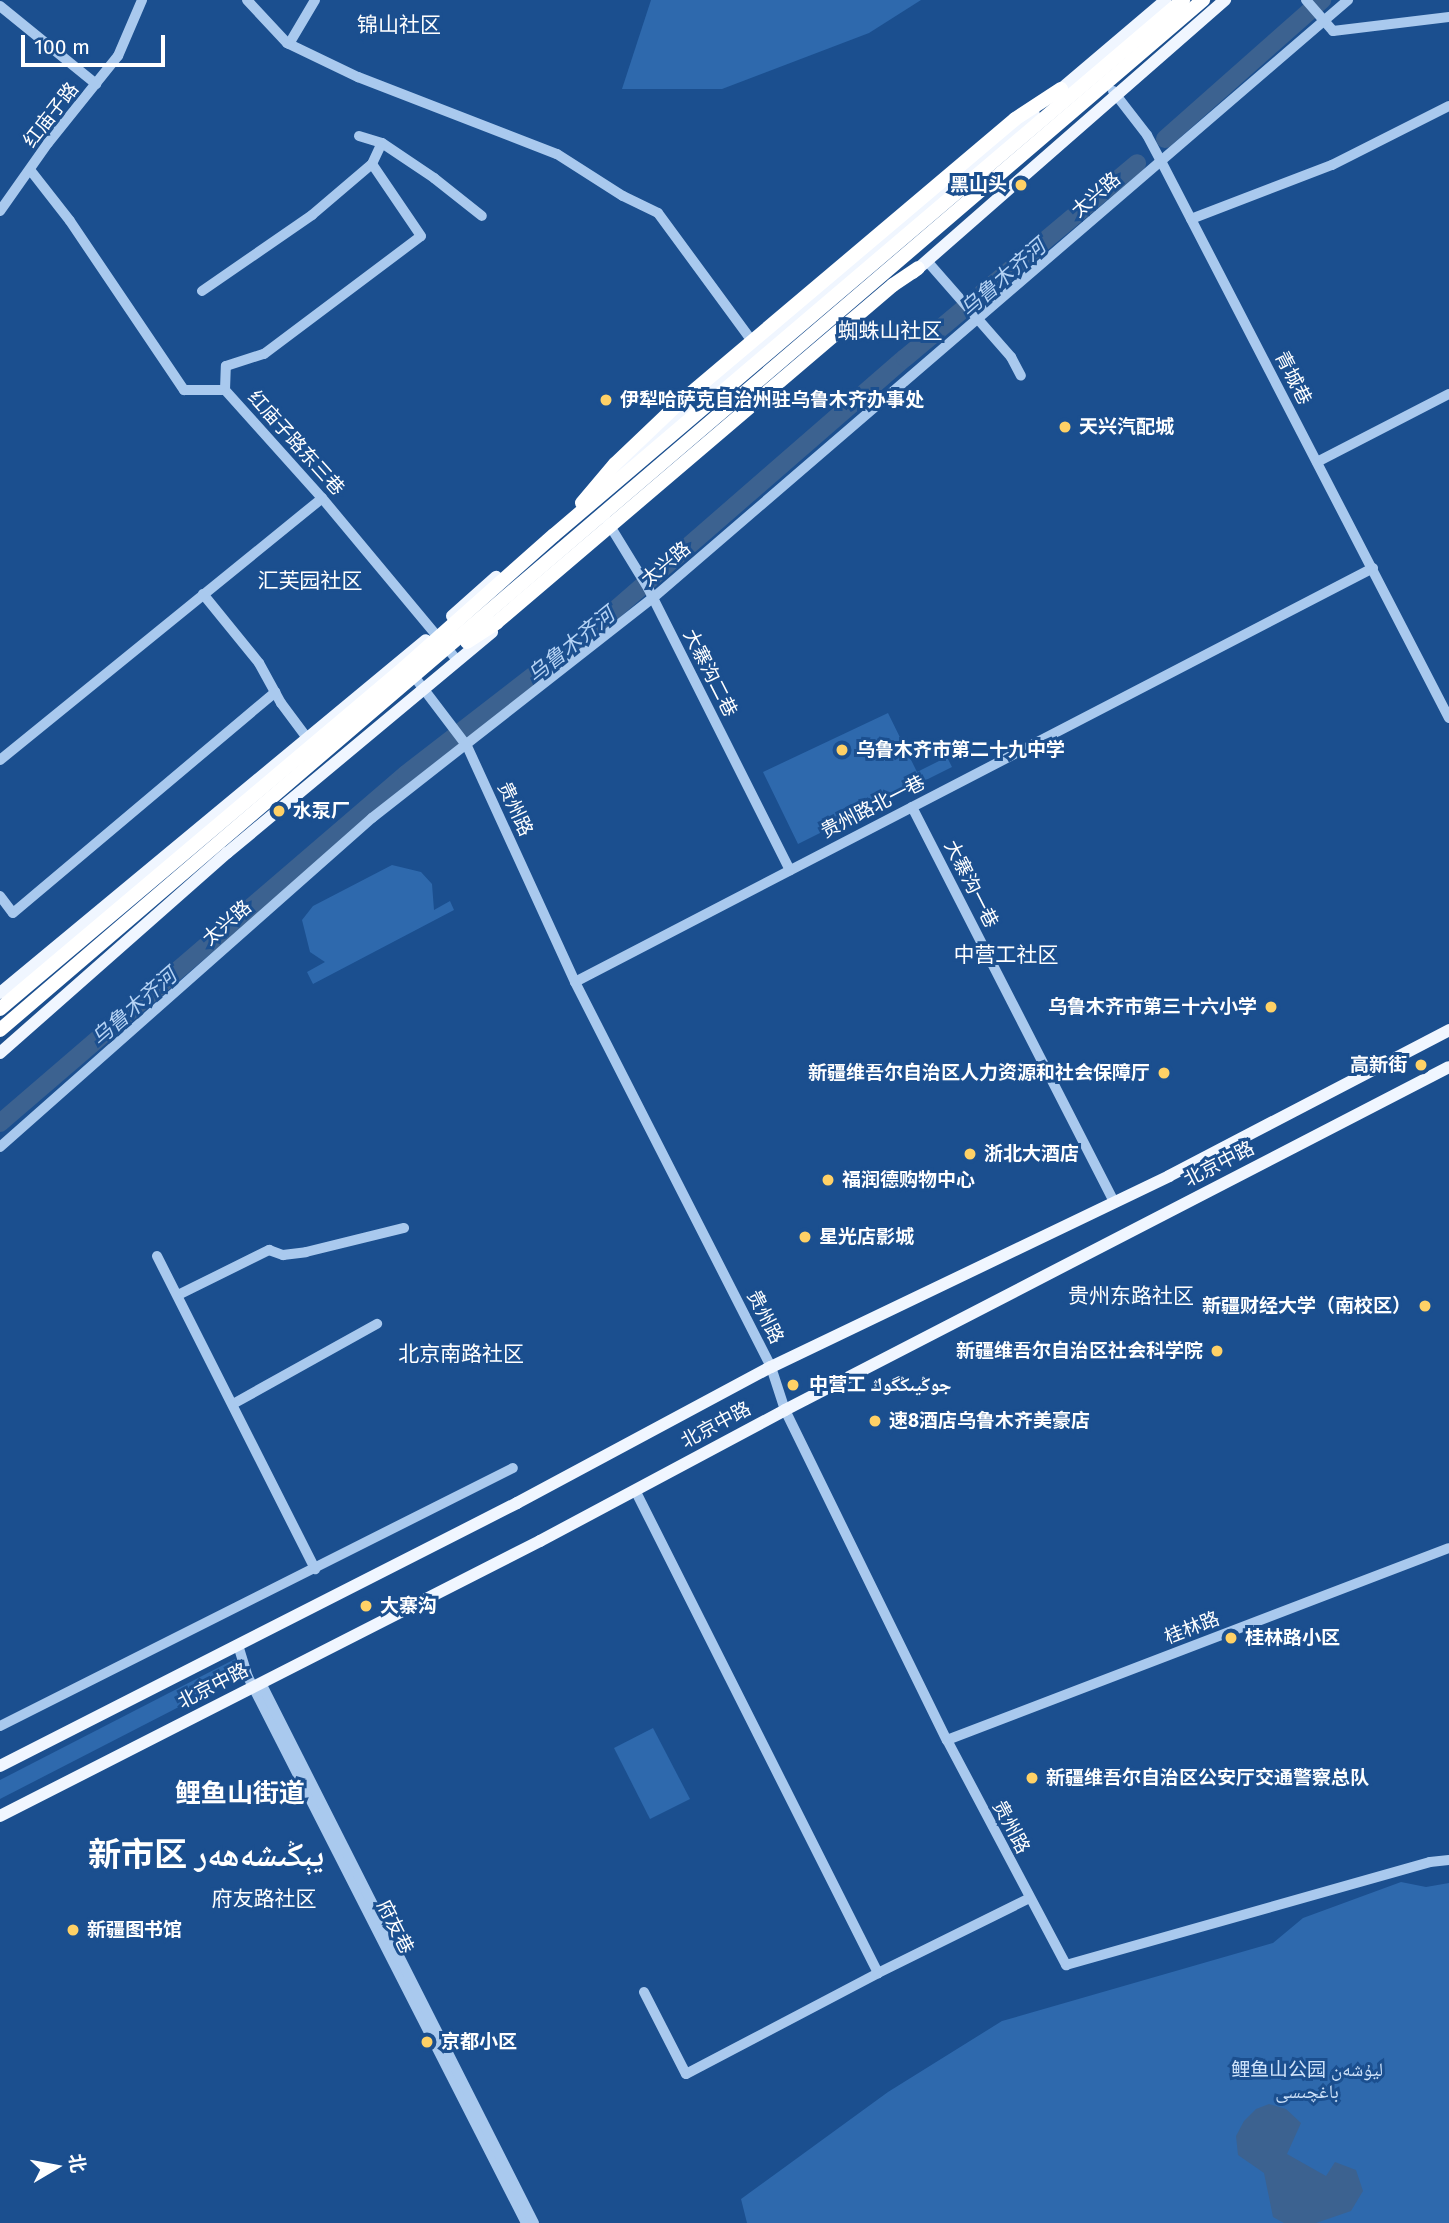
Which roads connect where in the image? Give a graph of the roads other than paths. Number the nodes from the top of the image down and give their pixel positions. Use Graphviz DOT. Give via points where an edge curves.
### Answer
graph roads {
  1 [pos="142,0"];
  2 [pos="247,0"];
  3 [pos="315,0"];
  4 [pos="1166,0"];
  5 [pos="1183,0"];
  6 [pos="1203,0"];
  7 [pos="1225,0"];
  8 [pos="1348,0"];
  9 [pos="0,6"];
  10 [pos="1314,10"];
  11 [pos="1449,18"];
  12 [pos="289,44"];
  13 [pos="1091,64"];
  14 [pos="96,85"];
  15 [pos="1061,89"];
  16 [pos="1116,95"];
  17 [pos="1449,106"];
  18 [pos="359,136"];
  19 [pos="382,144"];
  20 [pos="1161,161"];
  21 [pos="372,164"];
  22 [pos="31,171"];
  23 [pos="0,211"];
  24 [pos="482,216"];
  25 [pos="1191,219"];
  26 [pos="923,264"];
  27 [pos="202,291"];
  28 [pos="976,317"];
  29 [pos="757,348"];
  30 [pos="1021,376"];
  31 [pos="225,390"];
  32 [pos="1449,394"];
  33 [pos="1317,462"];
  34 [pos="322,498"];
  35 [pos="590,498"];
  36 [pos="612,529"];
  37 [pos="554,535"];
  38 [pos="1373,568"];
  39 [pos="651,593"];
  40 [pos="203,594"];
  41 [pos="435,633"];
  42 [pos="446,650"];
  43 [pos="401,660"];
  44 [pos="458,661"];
  45 [pos="424,689"];
  46 [pos="275,692"];
  47 [pos="1449,719"];
  48 [pos="307,738"];
  49 [pos="465,745"];
  50 [pos="0,760"];
  51 [pos="912,807"];
  52 [pos="790,870"];
  53 [pos="0,896"];
  54 [pos="575,982"];
  55 [pos="0,993"];
  56 [pos="0,1009"];
  57 [pos="0,1030"];
  58 [pos="1449,1030"];
  59 [pos="0,1053"];
  60 [pos="1449,1067"];
  61 [pos="0,1147"];
  62 [pos="1114,1202"];
  63 [pos="404,1228"];
  64 [pos="156,1256"];
  65 [pos="178,1295"];
  66 [pos="377,1324"];
  67 [pos="771,1367"];
  68 [pos="233,1404"];
  69 [pos="785,1410"];
  70 [pos="513,1468"];
  71 [pos="635,1490"];
  72 [pos="1449,1548"];
  73 [pos="315,1569"];
  74 [pos="238,1645"];
  75 [pos="257,1685"];
  76 [pos="0,1726"];
  77 [pos="947,1740"];
  78 [pos="0,1766"];
  79 [pos="0,1816"];
  80 [pos="1449,1860"];
  81 [pos="1030,1898"];
  82 [pos="878,1973"];
  83 [pos="644,1992"];
  84 [pos="526,2223"];
  85 [pos="534,2223"];
  1 -- 14 [label="street, 红庙子路" via="118,57"];
  2 -- 12 [label="street"];
  3 -- 12 [label="street"];
  4 -- 13 [label="main road"];
  5 -- 37 [label="highway, bridge"];
  6 -- 42 [label="highway, bridge"];
  7 -- 16 [label="main road"];
  8 -- 10 [label="street, 太兴路"];
  9 -- 14 [label="street"];
  10 -- 11 [label="street" via="1333,31"];
  10 -- 20 [label="street, 太兴路"];
  12 -- 29 [label="street" via="358,77 558,154 658,213"];
  13 -- 15 [label="main road"];
  13 -- 16 [label="street, 青城巷"];
  14 -- 22 [label="street, 红庙子路"];
  15 -- 29 [label="main road"];
  15 -- 37 [label="highway, bridge" via="1015,119 678,404 615,464"];
  16 -- 20 [label="street, 青城巷"];
  16 -- 26 [label="main road"];
  17 -- 25 [label="street" via="1332,166"];
  18 -- 19 [label="street"];
  19 -- 21 [label="street"];
  19 -- 24 [label="street"];
  20 -- 25 [label="street, 青城巷"];
  20 -- 28 [label="street, 太兴路"];
  21 -- 27 [label="street" via="294,228"];
  21 -- 31 [label="street" via="421,236 264,354 226,366"];
  22 -- 23 [label="street, 红庙子路"];
  22 -- 31 [label="street, 红庙子路东三巷" via="184,390"];
  25 -- 33 [label="street, 青城巷"];
  26 -- 28 [label="street"];
  26 -- 36 [label="main road"];
  26 -- 42 [label="highway, bridge" via="496,623 463,645"];
  28 -- 30 [label="street" via="1012,357"];
  28 -- 39 [label="street, 太兴路"];
  29 -- 35 [label="main road"];
  31 -- 34 [label="street, 红庙子路东三巷"];
  32 -- 33 [label="street"];
  33 -- 38 [label="street, 青城巷"];
  34 -- 40 [label="street"];
  34 -- 41 [label="street, 红庙子路东三巷"];
  35 -- 36 [label="street, 大寨沟二巷"];
  35 -- 41 [label="main road"];
  36 -- 39 [label="street, 大寨沟二巷"];
  36 -- 44 [label="main road"];
  37 -- 56 [label="highway, bridge" via="404,668"];
  38 -- 47 [label="street, 青城巷"];
  38 -- 51 [label="street, 贵州路北一巷"];
  39 -- 49 [label="street, 太兴路"];
  39 -- 52 [label="street, 大寨沟二巷"];
  40 -- 46 [label="street" via="259,663"];
  40 -- 50 [label="street"];
  41 -- 43 [label="main road"];
  41 -- 44 [label="street, 红庙子路东三巷"];
  42 -- 57 [label="highway, bridge"];
  43 -- 45 [label="street, 贵州路"];
  43 -- 48 [label="main road"];
  44 -- 45 [label="main road"];
  45 -- 49 [label="street, 贵州路"];
  45 -- 59 [label="main road" via="227,853"];
  46 -- 48 [label="street"];
  46 -- 53 [label="street" via="13,914"];
  48 -- 55 [label="main road"];
  49 -- 54 [label="street, 贵州路"];
  49 -- 61 [label="street, 太兴路" via="372,818"];
  51 -- 52 [label="street, 贵州路北一巷"];
  51 -- 62 [label="street, 大寨沟一巷"];
  52 -- 54 [label="street, 贵州路北一巷"];
  54 -- 67 [label="street, 贵州路"];
  58 -- 62 [label="main road, 北京中路"];
  60 -- 69 [label="main road, 北京中路"];
  62 -- 67 [label="main road, 北京中路"];
  63 -- 65 [label="street" via="306,1252 283,1255 269,1250"];
  64 -- 65 [label="street"];
  65 -- 68 [label="street"];
  66 -- 68 [label="street"];
  67 -- 69 [label="street, 贵州路"];
  67 -- 74 [label="main road, 北京中路"];
  68 -- 73 [label="street"];
  69 -- 71 [label="main road, 北京中路"];
  69 -- 77 [label="street, 贵州路"];
  70 -- 73 [label="street"];
  71 -- 75 [label="main road, 北京中路"];
  71 -- 82 [label="street"];
  72 -- 77 [label="street, 桂林路"];
  73 -- 76 [label="street"];
  74 -- 75 [label="street, 府友巷" via="240,1658"];
  74 -- 78 [label="main road, 北京中路"];
  75 -- 79 [label="main road, 北京中路"];
  75 -- 84 [label="street, 府友巷"];
  75 -- 85 [label="street, 府友巷"];
  77 -- 81 [label="street, 贵州路"];
  80 -- 81 [label="street, 贵州路" via="1066,1965"];
  81 -- 82 [label="street"];
  82 -- 83 [label="street" via="686,2074"];
}
